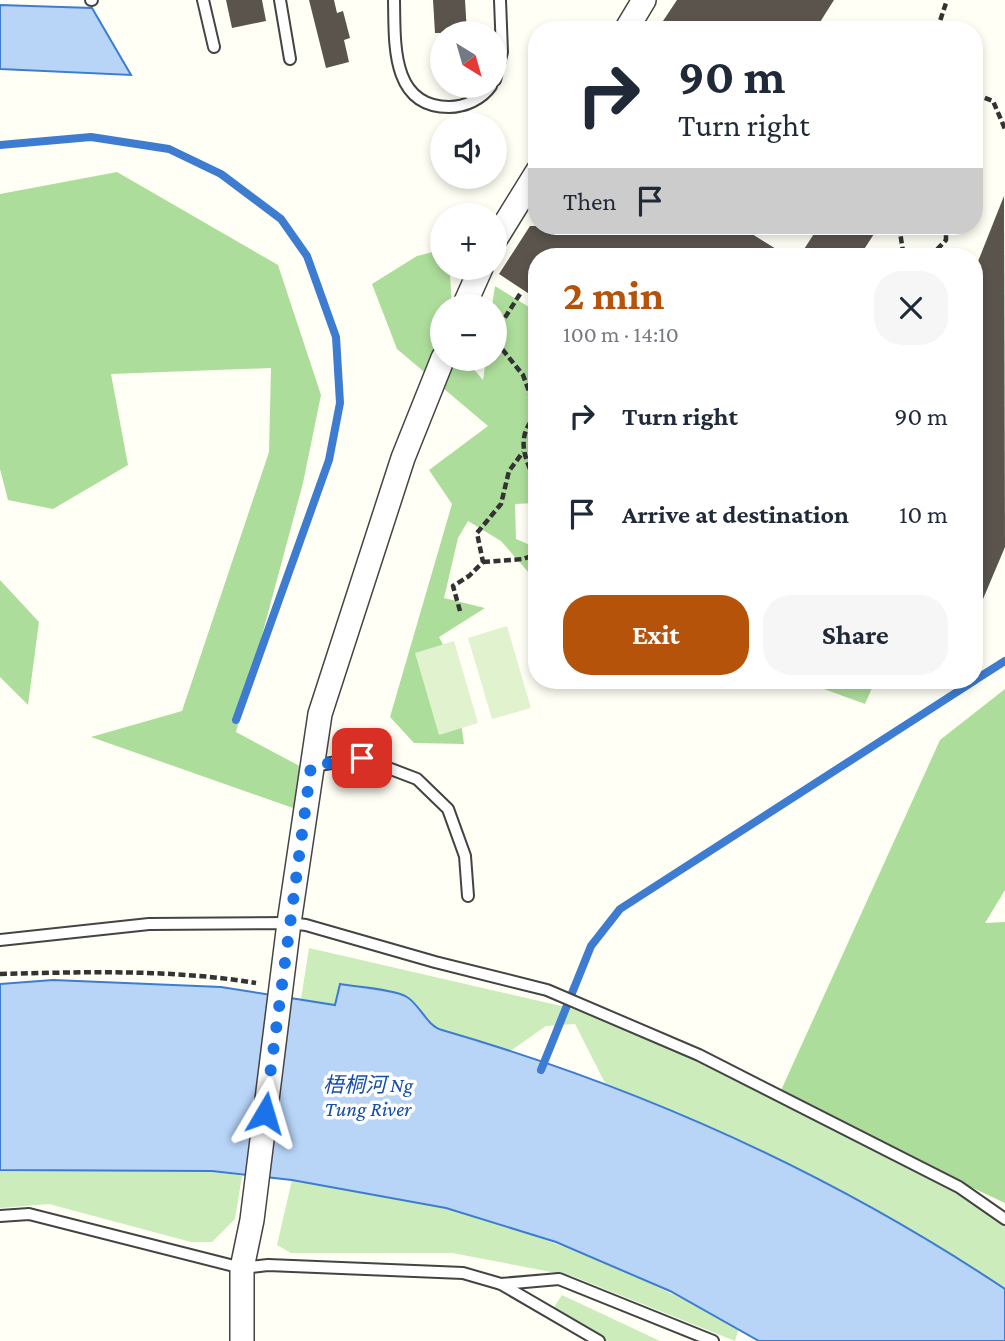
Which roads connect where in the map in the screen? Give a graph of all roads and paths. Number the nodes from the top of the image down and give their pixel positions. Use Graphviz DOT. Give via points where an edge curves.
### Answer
graph roads {
  1 [pos="203,0"];
  2 [pos="280,0"];
  3 [pos="394,0"];
  4 [pos="500,0"];
  5 [pos="644,0"];
  6 [pos="947,0"];
  7 [pos="501,21"];
  8 [pos="631,21"];
  9 [pos="940,21"];
  10 [pos="214,47"];
  11 [pos="290,59"];
  12 [pos="983,97"];
  13 [pos="478,98"];
  14 [pos="1005,129"];
  15 [pos="528,187"];
  16 [pos="507,221"];
  17 [pos="520,295"];
  18 [pos="438,371"];
  19 [pos="528,388"];
  20 [pos="528,425"];
  21 [pos="523,452"];
  22 [pos="528,464"];
  23 [pos="528,557"];
  24 [pos="483,562"];
  25 [pos="460,611"];
  26 [pos="311,766"];
  27 [pos="468,896"];
  28 [pos="289,923"];
  29 [pos="2,939"];
  30 [pos="0,974"];
  31 [pos="256,983"];
  32 [pos="0,1216"];
  33 [pos="1005,1219"];
  34 [pos="242,1268"];
  35 [pos="501,1284"];
  36 [pos="242,1341"];
  37 [pos="599,1341"];
  38 [pos="713,1341"];
  1 -- 10 [label="lane"];
  2 -- 11 [label="lane"];
  3 -- 13 [label="lane" via="398,70 413,94 424,102 451,107"];
  4 -- 7 [label="lane"];
  5 -- 8 [label="street"];
  6 -- 9 [label="path"];
  12 -- 14 [label="path" via="993,101"];
  15 -- 16 [label="street"];
  17 -- 19 [label="path" via="498,330 502,349 523,374"];
  18 -- 26 [label="street" via="403,458 320,714"];
  20 -- 21 [label="path"];
  21 -- 22 [label="path"];
  21 -- 24 [label="path" via="509,471 501,504 477,533"];
  23 -- 24 [label="path"];
  24 -- 25 [label="path" via="453,586"];
  26 -- 27 [label="lane" via="362,758 417,779 448,809 465,856"];
  26 -- 28 [label="street"];
  28 -- 29 [label="lane" via="149,924"];
  28 -- 33 [label="lane" via="547,990 699,1055 959,1187"];
  28 -- 34 [label="street"];
  30 -- 31 [label="path" via="220,977"];
  32 -- 34 [label="lane" via="29,1214"];
  34 -- 35 [label="lane" via="268,1265 464,1273"];
  34 -- 36 [label="street"];
  35 -- 37 [label="lane"];
  35 -- 38 [label="lane" via="559,1279"];
}
